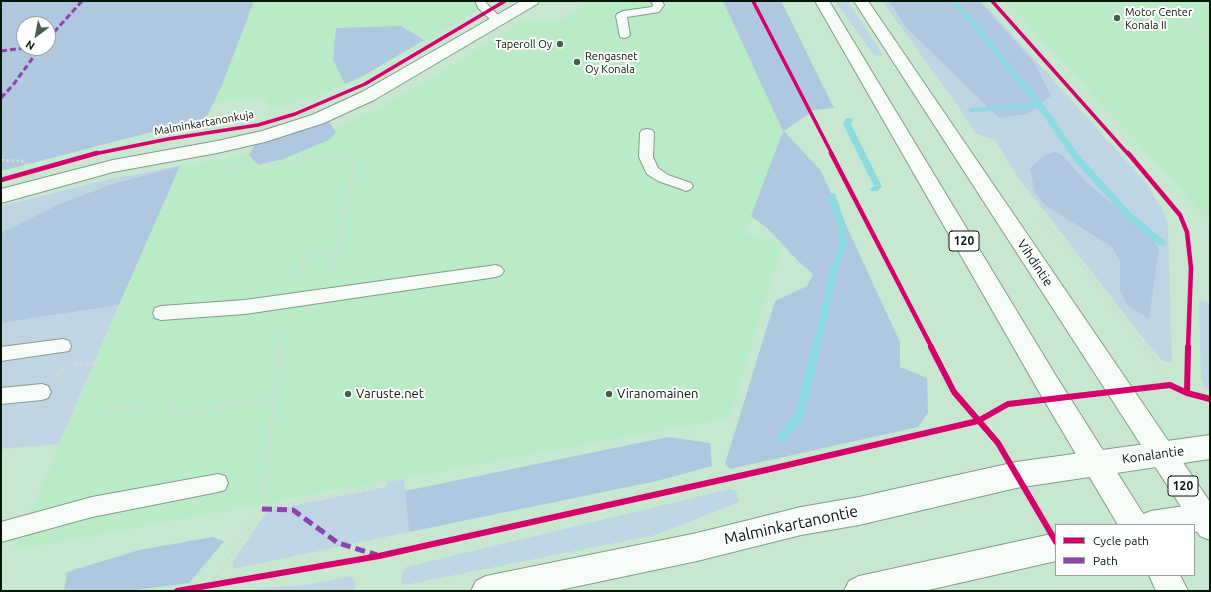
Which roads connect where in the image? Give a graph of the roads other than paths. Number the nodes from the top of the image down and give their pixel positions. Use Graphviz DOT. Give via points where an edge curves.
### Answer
graph roads {
  1 [pos="480,1"];
  2 [pos="532,1"];
  3 [pos="656,1"];
  4 [pos="822,1"];
  5 [pos="861,1"];
  6 [pos="497,20"];
  7 [pos="624,35"];
  8 [pos="647,133"];
  9 [pos="686,186"];
  10 [pos="1,196"];
  11 [pos="496,271"];
  12 [pos="161,312"];
  13 [pos="63,346"];
  14 [pos="1,354"];
  15 [pos="42,392"];
  16 [pos="1,396"];
  17 [pos="1210,446"];
  18 [pos="1162,454"];
  19 [pos="1096,463"];
  20 [pos="218,483"];
  21 [pos="1208,520"];
  22 [pos="1133,524"];
  23 [pos="1162,524"];
  24 [pos="1,532"];
  25 [pos="1055,547"];
  26 [pos="1164,576"];
  27 [pos="486,591"];
  28 [pos="860,591"];
  29 [pos="1173,591"];
  1 -- 6 [label="lane"];
  2 -- 6 [label="main road, Malminkartanonkuja"];
  3 -- 7 [label="lane" via="659,5 655,10 620,16"];
  4 -- 19 [label="main road, 120"];
  5 -- 18 [label="main road, Vihdintie / 120"];
  6 -- 10 [label="main road, Malminkartanonkuja" via="392,83 346,107 318,118 278,132 196,151 113,166"];
  8 -- 9 [label="lane" via="646,157 652,171"];
  11 -- 12 [label="lane" via="286,302"];
  13 -- 14 [label="lane"];
  15 -- 16 [label="lane"];
  17 -- 18 [label="main road, Konalantie"];
  18 -- 19 [label="main road, Konalantie"];
  18 -- 21 [label="main road, Vihdintie / 120"];
  19 -- 22 [label="main road, 120"];
  19 -- 27 [label="main road, Malminkartanontie" via="1016,475 801,521 697,547"];
  20 -- 24 [label="lane" via="92,507"];
  21 -- 23 [label="main road"];
  25 -- 28 [label="main road"];
  26 -- 29 [label="main road"];
}
